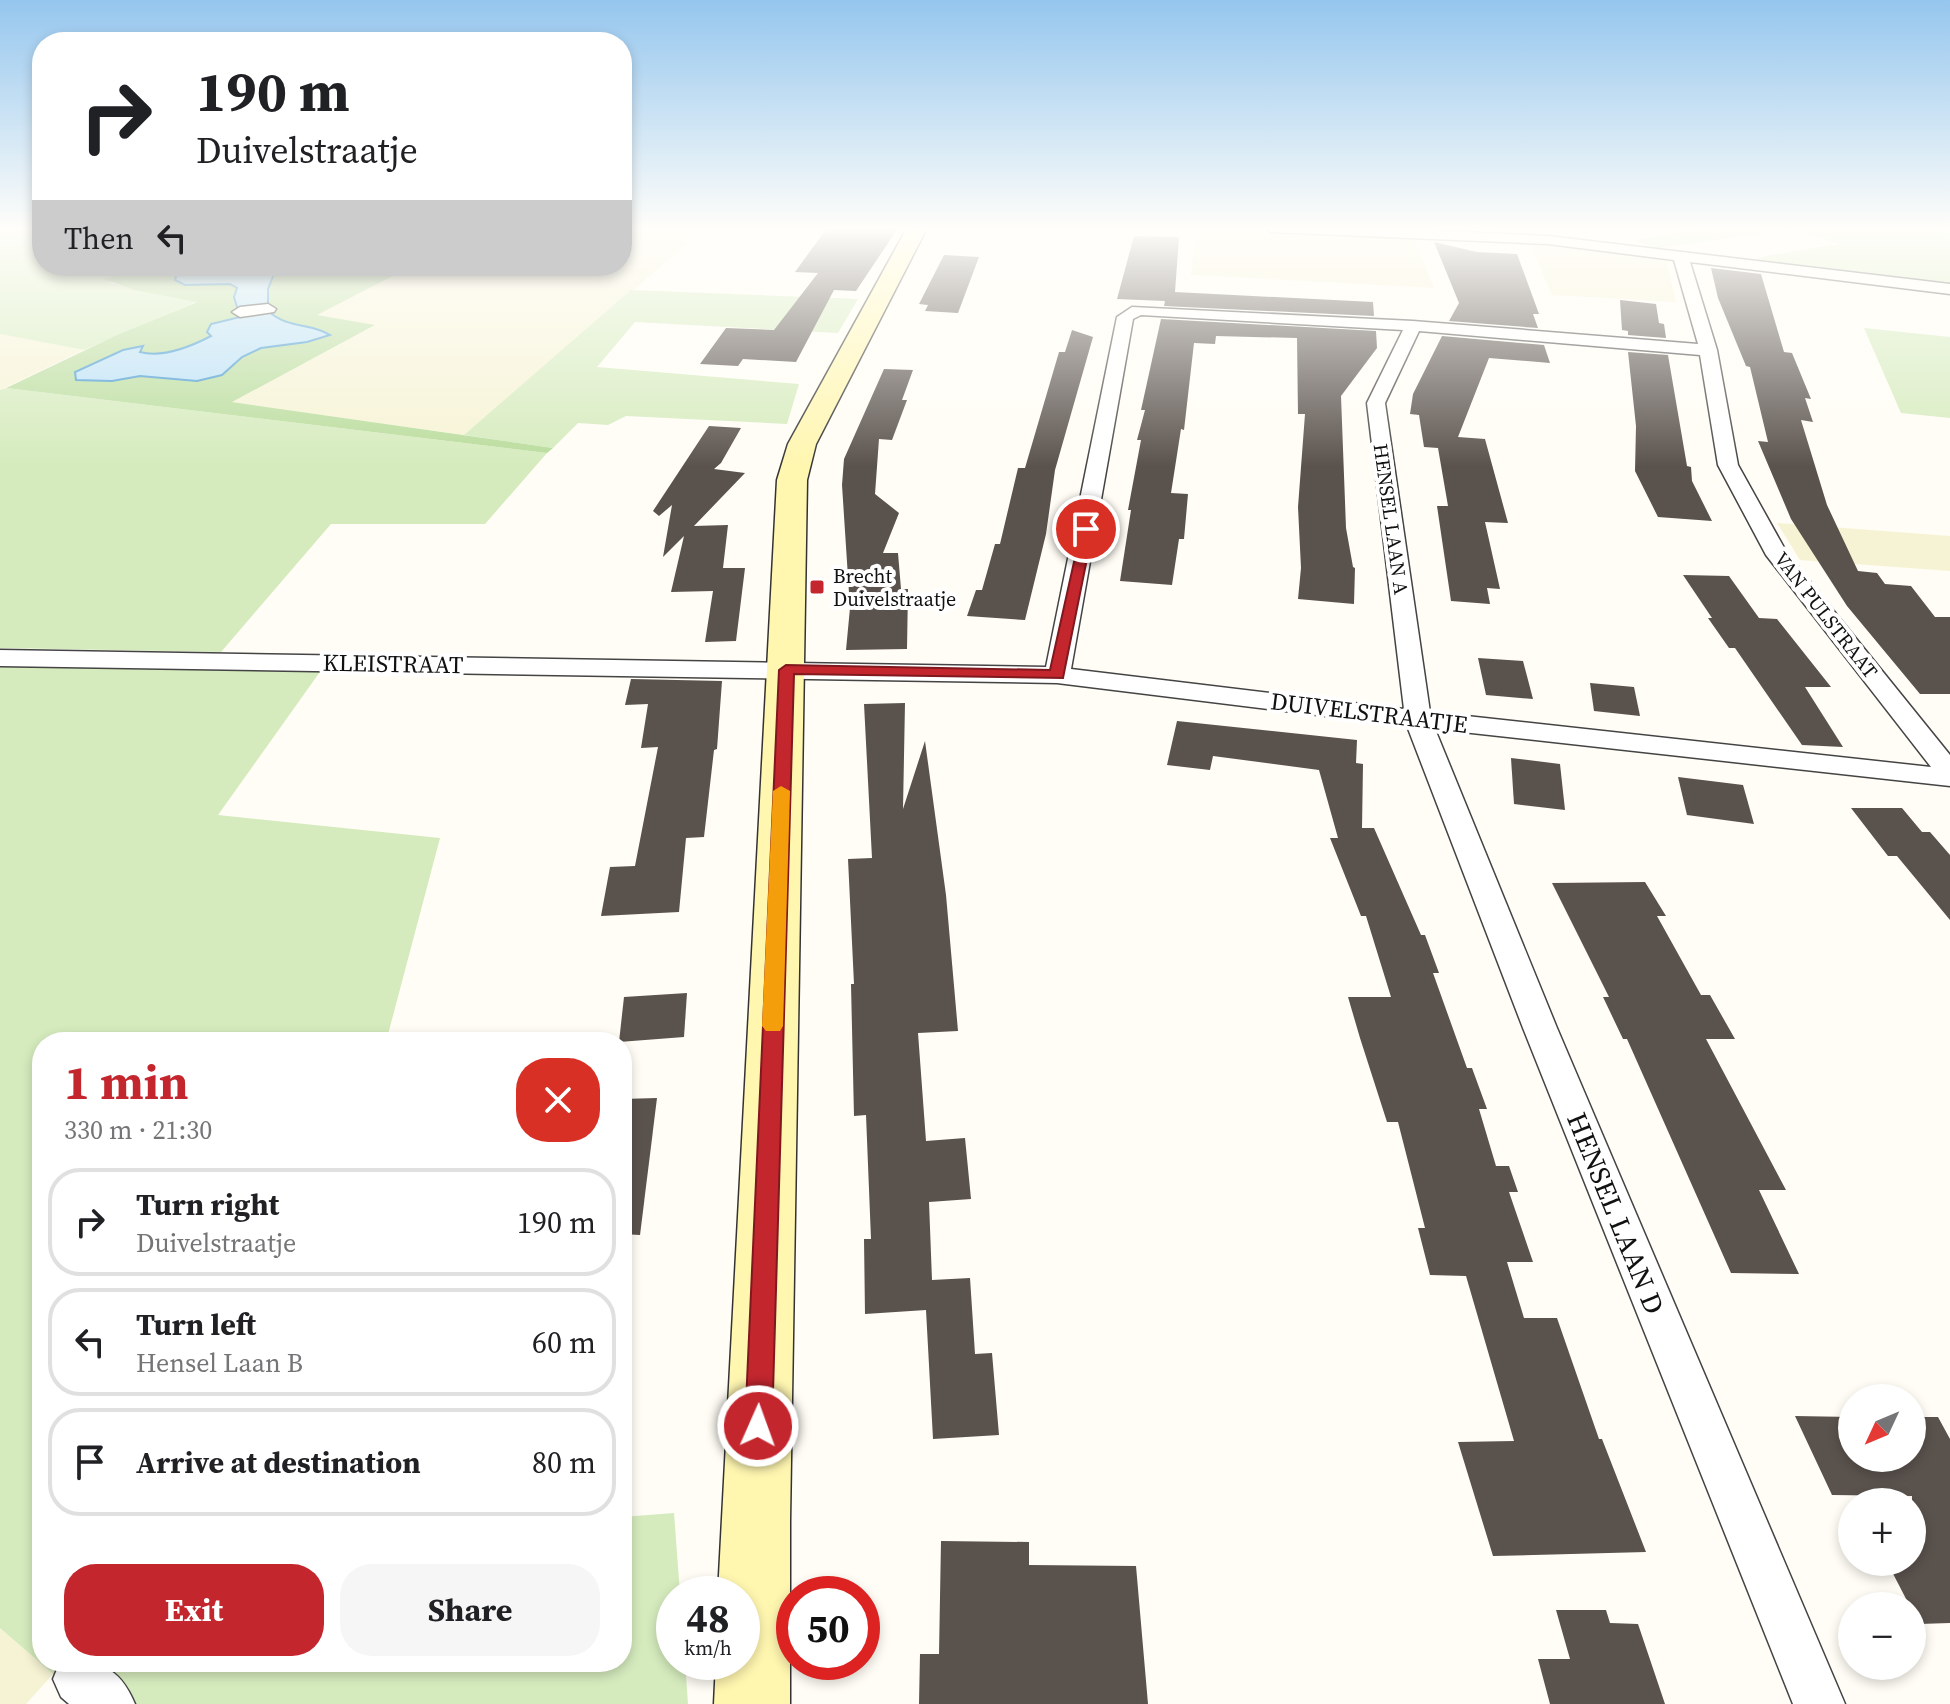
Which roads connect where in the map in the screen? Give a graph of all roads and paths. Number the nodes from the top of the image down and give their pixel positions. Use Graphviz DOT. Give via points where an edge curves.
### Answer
graph roads {
  1 [pos="875,308"];
  2 [pos="1696,308"];
  3 [pos="268,309"];
  4 [pos="240,312"];
  5 [pos="1413,326"];
  6 [pos="1708,350"];
  7 [pos="0,658"];
  8 [pos="786,670"];
  9 [pos="1057,675"];
  10 [pos="1418,719"];
  11 [pos="1950,776"];
  12 [pos="752,1704"];
  13 [pos="1819,1704"];
  1 -- 8 [label="main road" via="802,444 792,480"];
  2 -- 6 [label="street, VAN PULSTRAAT"];
  3 -- 4 [label="street"];
  5 -- 6 [label="street"];
  5 -- 9 [label="street" via="1138,310 1125,317"];
  5 -- 10 [label="street, HENSEL LAAN A" via="1376,403"];
  6 -- 11 [label="street, VAN PULSTRAAT" via="1728,465 1777,555"];
  7 -- 8 [label="street, KLEISTRAAT"];
  8 -- 9 [label="street, DUIVELSTRAATJE"];
  8 -- 12 [label="main road"];
  9 -- 10 [label="street, DUIVELSTRAATJE"];
  10 -- 11 [label="street, DUIVELSTRAATJE"];
  10 -- 13 [label="street, HENSEL LAAN D"];
}
